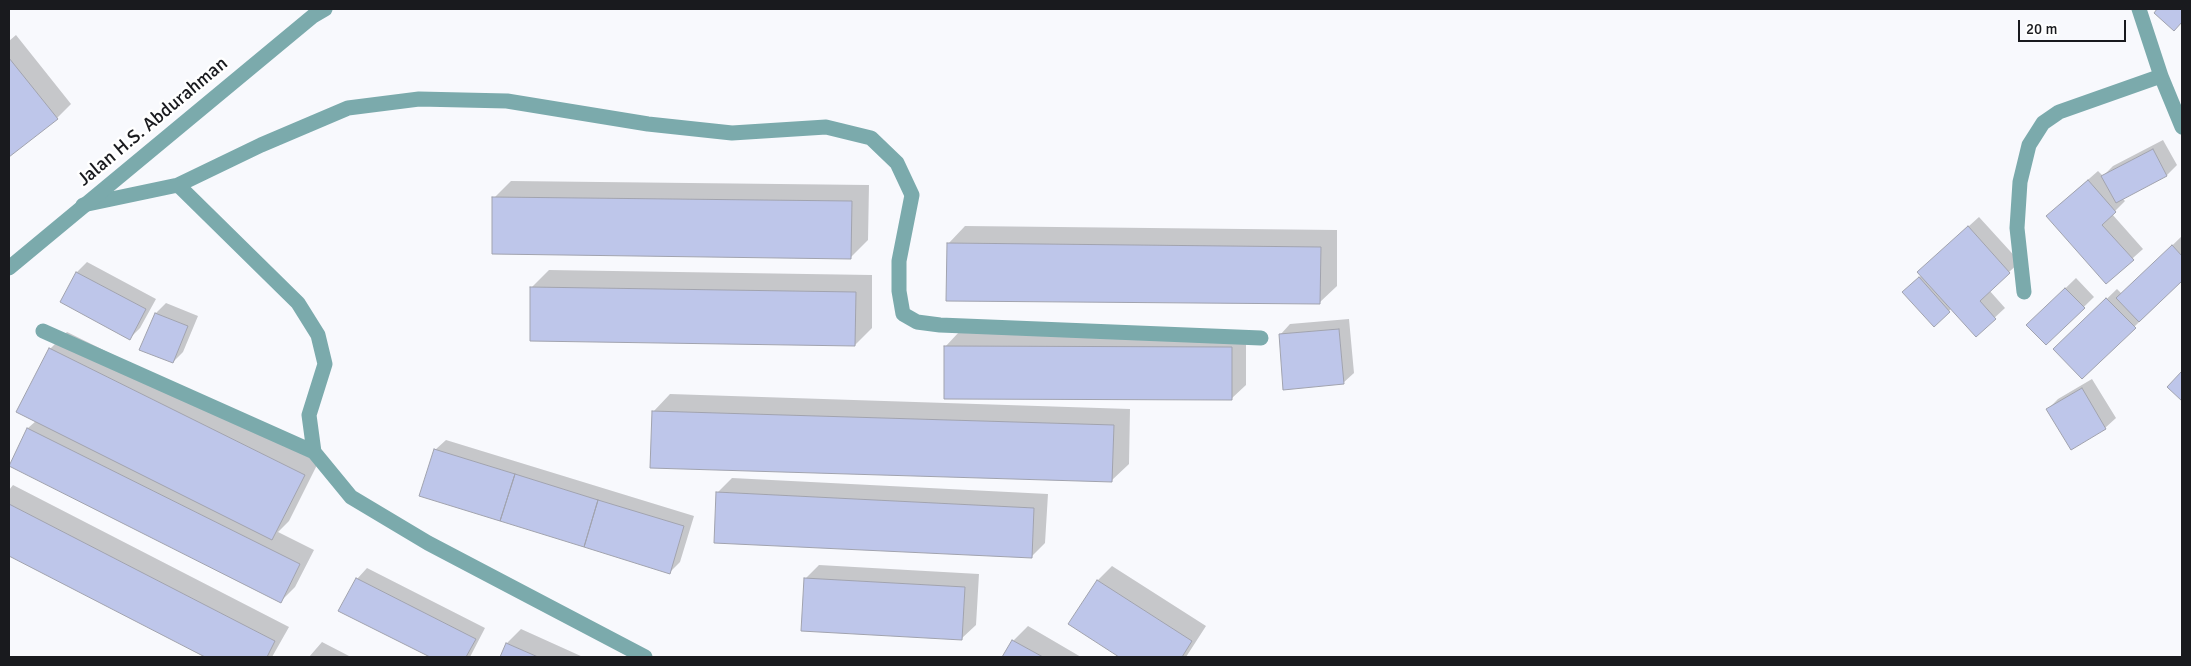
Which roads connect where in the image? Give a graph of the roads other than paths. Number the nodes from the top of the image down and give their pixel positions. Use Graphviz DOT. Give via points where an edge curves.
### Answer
graph roads {
  1 [pos="325,9"];
  2 [pos="2139,9"];
  3 [pos="2161,76"];
  4 [pos="2182,127"];
  5 [pos="178,185"];
  6 [pos="83,206"];
  7 [pos="9,268"];
  8 [pos="2024,292"];
  9 [pos="43,331"];
  10 [pos="1261,338"];
  11 [pos="314,452"];
  12 [pos="645,657"];
  1 -- 6 [label="street, Jalan H.S. Abdurahman"];
  2 -- 3 [label="street"];
  3 -- 4 [label="street"];
  3 -- 8 [label="street" via="2059,112 2043,123 2030,145 2020,182 2018,228"];
  5 -- 6 [label="street"];
  5 -- 10 [label="street" via="348,108 419,100 507,101 648,124 732,133 826,128 871,138 897,163 912,195 899,262 899,291 903,314 917,322"];
  5 -- 11 [label="street" via="298,303 318,335 325,364 309,415"];
  6 -- 7 [label="street, Jalan H.S. Abdurahman"];
  9 -- 11 [label="street"];
  11 -- 12 [label="street" via="351,497 428,543"];
}
